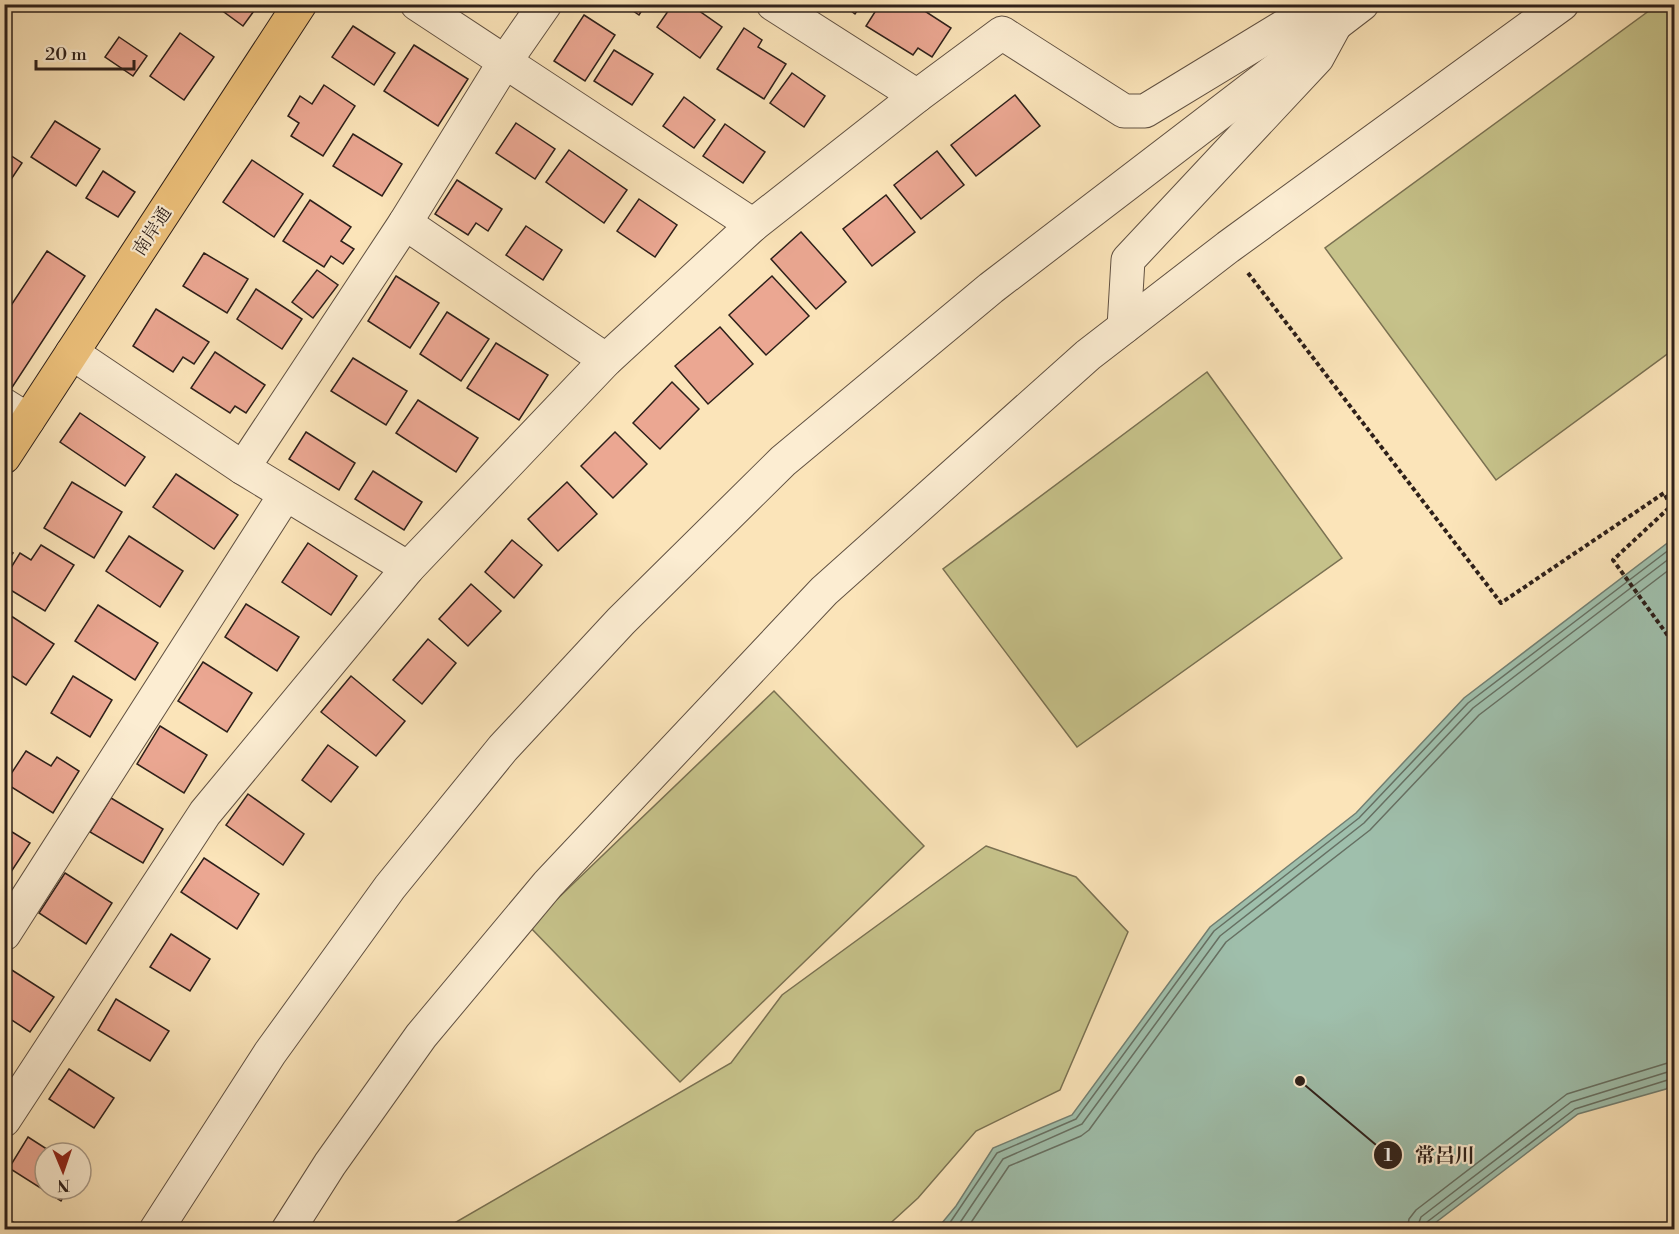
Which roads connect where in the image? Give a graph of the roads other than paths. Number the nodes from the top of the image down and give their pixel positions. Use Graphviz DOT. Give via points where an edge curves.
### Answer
graph roads {
  1 [pos="300,4"];
  2 [pos="417,4"];
  3 [pos="545,4"];
  4 [pos="773,4"];
  5 [pos="1362,4"];
  6 [pos="1562,4"];
  7 [pos="1335,25"];
  8 [pos="504,63"];
  9 [pos="917,96"];
  10 [pos="405,223"];
  11 [pos="753,225"];
  12 [pos="1124,327"];
  13 [pos="72,352"];
  14 [pos="606,360"];
  15 [pos="16,412"];
  16 [pos="4,457"];
  17 [pos="243,468"];
  18 [pos="285,495"];
  19 [pos="408,568"];
  20 [pos="4,934"];
  21 [pos="4,1120"];
  22 [pos="156,1230"];
  23 [pos="288,1230"];
  1 -- 13 [label="main road, 南岸通"];
  2 -- 8 [label="street"];
  3 -- 8 [label="street"];
  4 -- 9 [label="street"];
  5 -- 7 [label="street"];
  6 -- 12 [label="street"];
  7 -- 9 [label="street" via="1303,15 1145,111 1124,111 1002,33"];
  7 -- 12 [label="street" via="1317,58 1128,260"];
  7 -- 22 [label="street" via="991,288 783,461 621,621 503,748 390,887 270,1053"];
  8 -- 10 [label="street"];
  8 -- 11 [label="street"];
  9 -- 11 [label="street"];
  10 -- 14 [label="street"];
  10 -- 17 [label="street"];
  11 -- 14 [label="street"];
  12 -- 23 [label="street" via="824,591 548,884 421,1036"];
  13 -- 15 [label="main road, 南岸通"];
  13 -- 17 [label="street"];
  14 -- 19 [label="street"];
  15 -- 16 [label="main road, 南岸通"];
  17 -- 18 [label="street"];
  18 -- 19 [label="street"];
  18 -- 20 [label="street"];
  19 -- 21 [label="street" via="206,813"];
}
